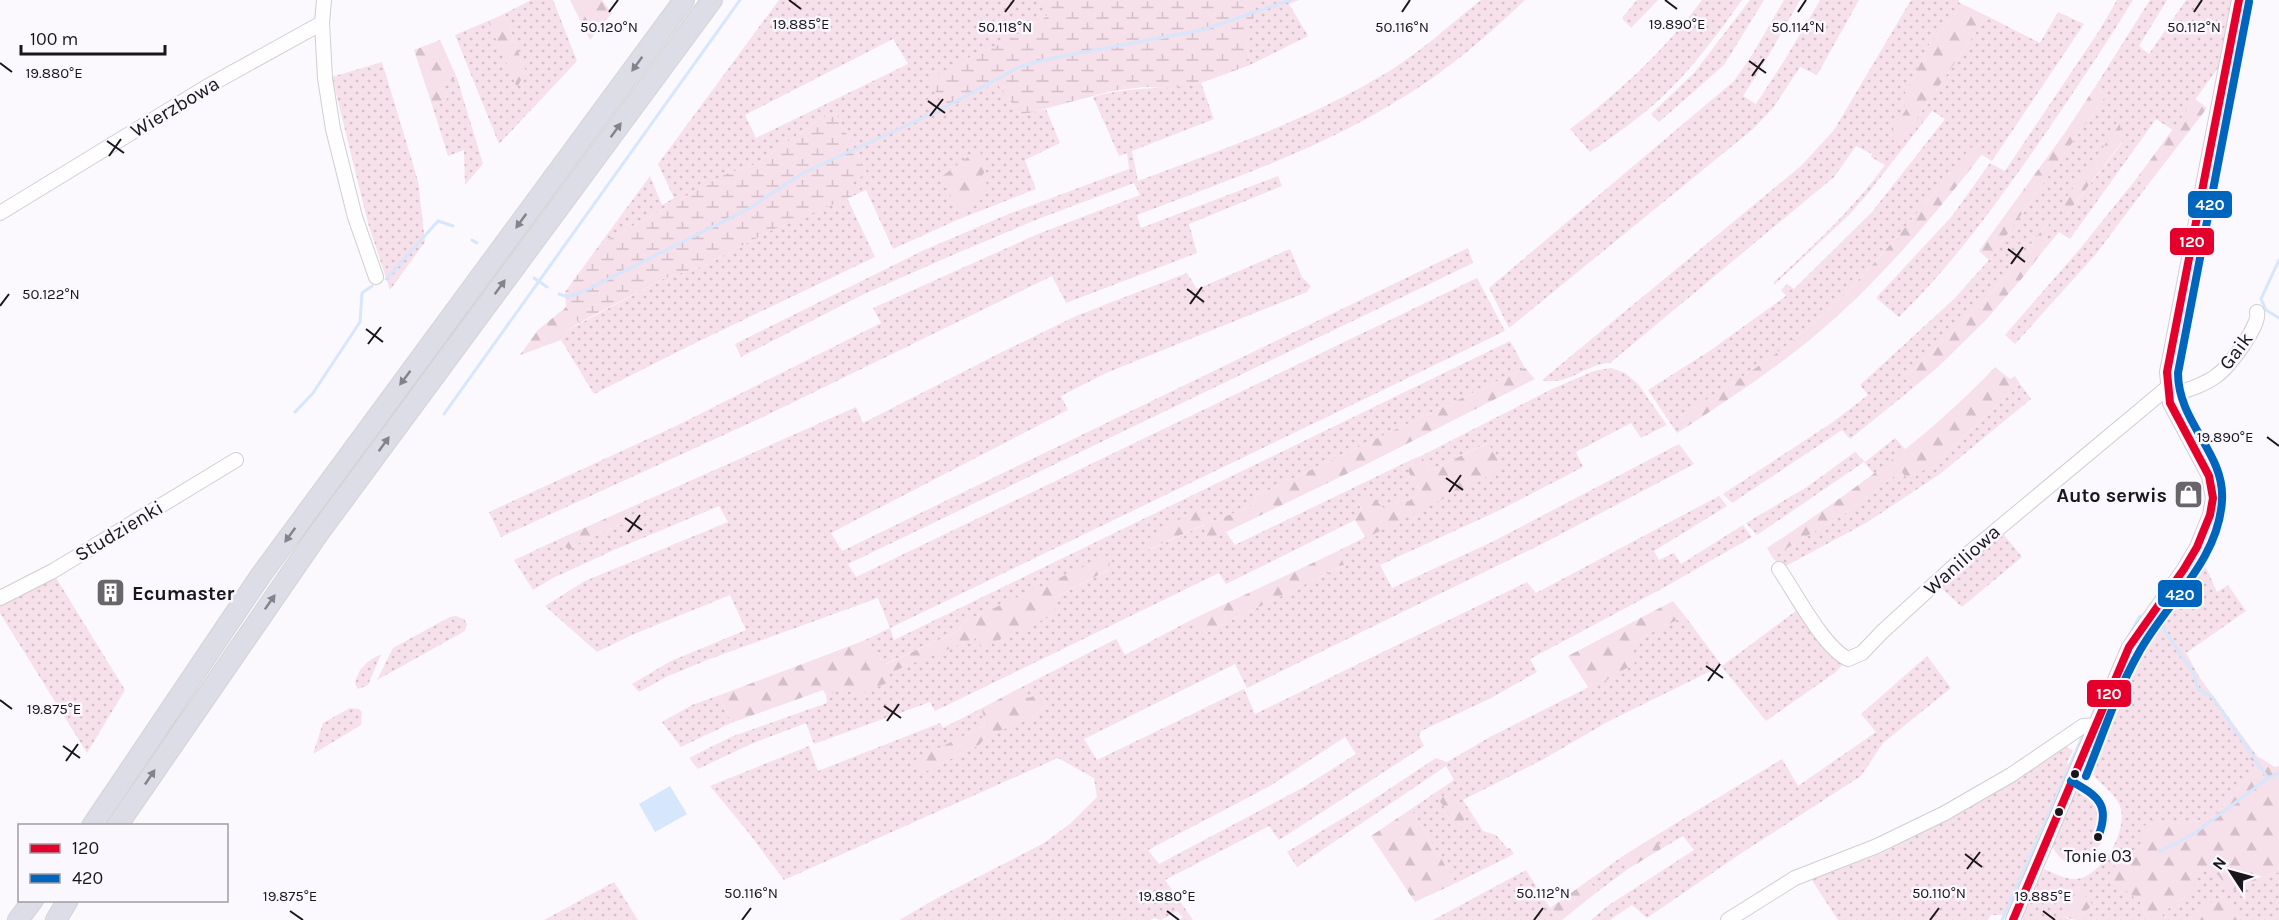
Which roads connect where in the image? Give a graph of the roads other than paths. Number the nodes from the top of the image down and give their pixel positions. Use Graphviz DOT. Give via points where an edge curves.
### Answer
graph roads {
  1 [pos="324,0"];
  2 [pos="684,0"];
  3 [pos="712,0"];
  4 [pos="2239,0"];
  5 [pos="322,23"];
  6 [pos="0,213"];
  7 [pos="376,277"];
  8 [pos="2257,312"];
  9 [pos="2168,392"];
  10 [pos="236,460"];
  11 [pos="1779,569"];
  12 [pos="0,598"];
  13 [pos="2096,725"];
  14 [pos="93,824"];
  15 [pos="118,824"];
  16 [pos="32,902"];
  17 [pos="45,902"];
  18 [pos="69,902"];
  19 [pos="69,902"];
  20 [pos="18,920"];
  21 [pos="35,920"];
  22 [pos="56,920"];
  23 [pos="63,920"];
  24 [pos="1728,920"];
  25 [pos="2013,920"];
  1 -- 5 [label="street"];
  2 -- 14 [label="highway, one-way" via="261,575"];
  15 -- 3 [label="highway, one-way" via="318,534"];
  4 -- 9 [label="street" via="2168,372"];
  5 -- 6 [label="street, Wierzbowa" via="208,86"];
  5 -- 7 [label="street" via="333,129 355,217"];
  8 -- 9 [label="street, Gaik" via="2257,323 2224,369 2215,377"];
  9 -- 11 [label="street, Waniliowa" via="1963,558 1862,653 1848,659 1841,656 1815,625"];
  9 -- 13 [label="street" via="2173,410 2209,476 2210,515 2197,547 2129,647"];
  10 -- 12 [label="street, Studzienki" via="53,571"];
  13 -- 24 [label="street" via="2084,726 1945,813 1877,846 1795,878"];
  13 -- 25 [label="street"];
  16 -- 20 [label="highway"];
  17 -- 21 [label="highway"];
  18 -- 22 [label="highway"];
  19 -- 23 [label="highway"];
}
